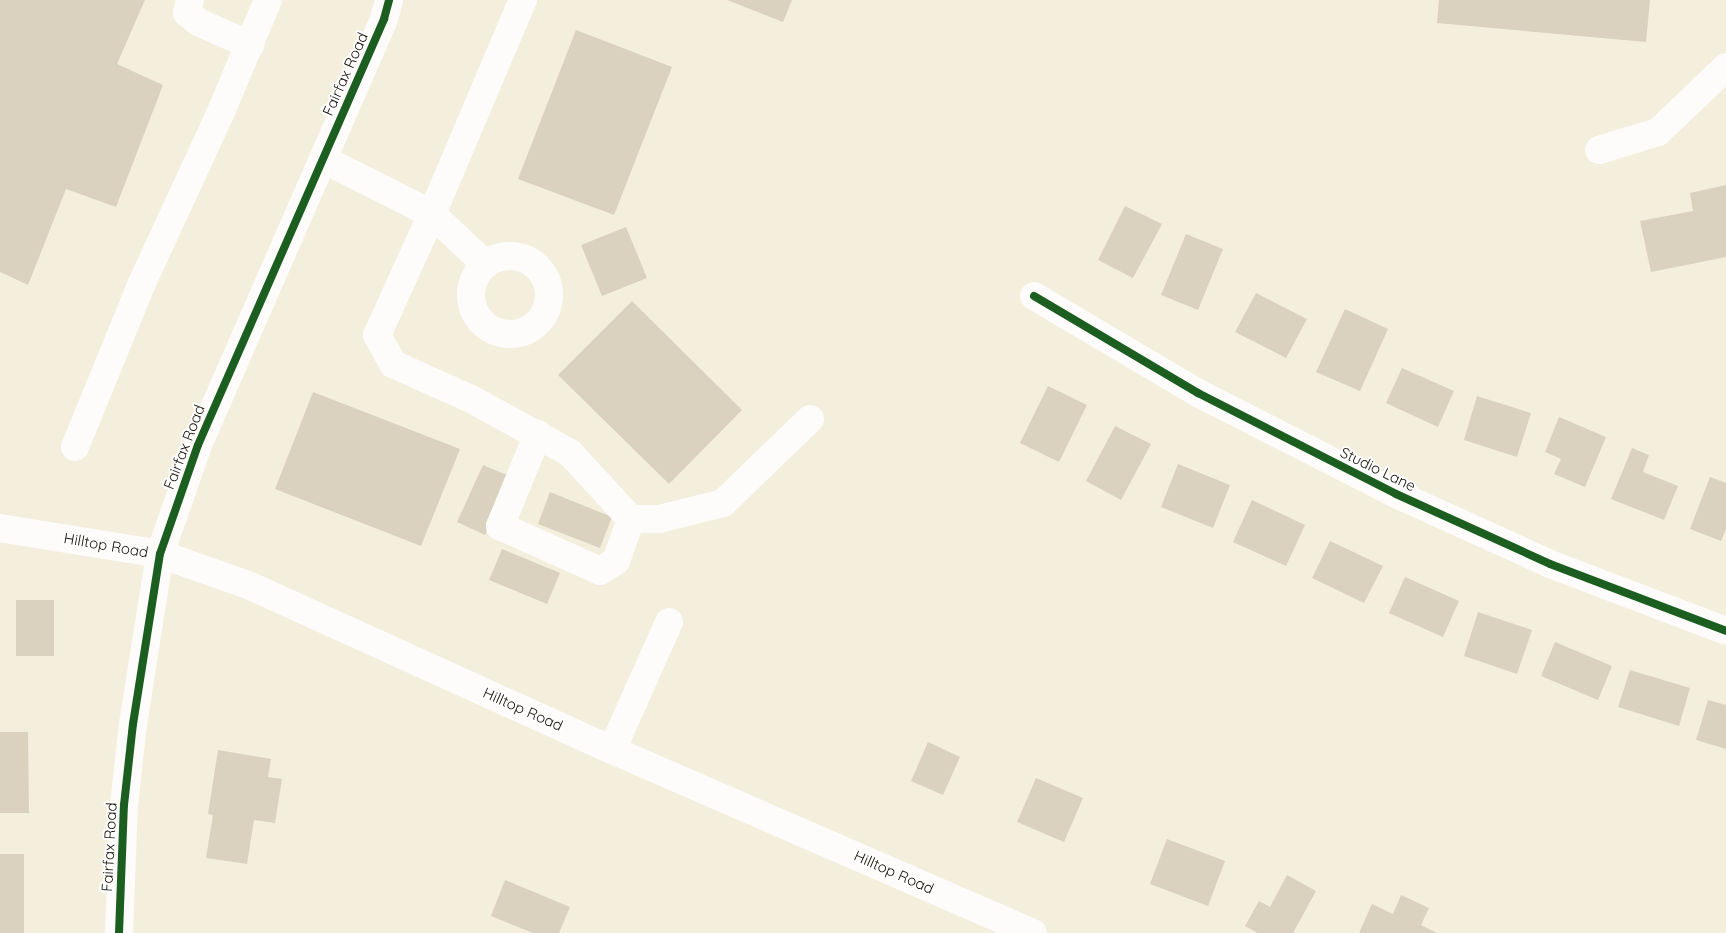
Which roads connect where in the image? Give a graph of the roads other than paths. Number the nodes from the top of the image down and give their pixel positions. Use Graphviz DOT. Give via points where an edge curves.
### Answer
graph roads {
  1 [pos="190,0"];
  2 [pos="268,0"];
  3 [pos="389,0"];
  4 [pos="523,0"];
  5 [pos="250,44"];
  6 [pos="1726,67"];
  7 [pos="1599,150"];
  8 [pos="322,159"];
  9 [pos="432,214"];
  10 [pos="485,264"];
  11 [pos="1034,296"];
  12 [pos="810,419"];
  13 [pos="538,434"];
  14 [pos="75,448"];
  15 [pos="631,519"];
  16 [pos="0,528"];
  17 [pos="160,554"];
  18 [pos="669,622"];
  19 [pos="1726,631"];
  20 [pos="612,750"];
  21 [pos="119,933"];
  22 [pos="1033,933"];
  1 -- 5 [label="street" via="187,13 200,23"];
  2 -- 5 [label="street"];
  3 -- 8 [label="street, Fairfax Road" via="384,19"];
  4 -- 9 [label="street"];
  5 -- 14 [label="street" via="141,284"];
  6 -- 7 [label="street" via="1658,132"];
  8 -- 9 [label="street"];
  8 -- 17 [label="street, Fairfax Road" via="198,445"];
  9 -- 10 [label="street"];
  9 -- 13 [label="street" via="377,335 393,364"];
  11 -- 19 [label="street, Studio Lane" via="1198,393 1396,494 1550,564"];
  12 -- 15 [label="street" via="723,503 658,519"];
  13 -- 15 [label="street" via="570,453"];
  13 -- 15 [label="street" via="500,526 600,571 616,561"];
  16 -- 17 [label="street, Hilltop Road"];
  17 -- 20 [label="street, Hilltop Road" via="248,585"];
  17 -- 21 [label="street, Fairfax Road" via="133,724 124,805"];
  18 -- 20 [label="street"];
  20 -- 22 [label="street, Hilltop Road"];
}
